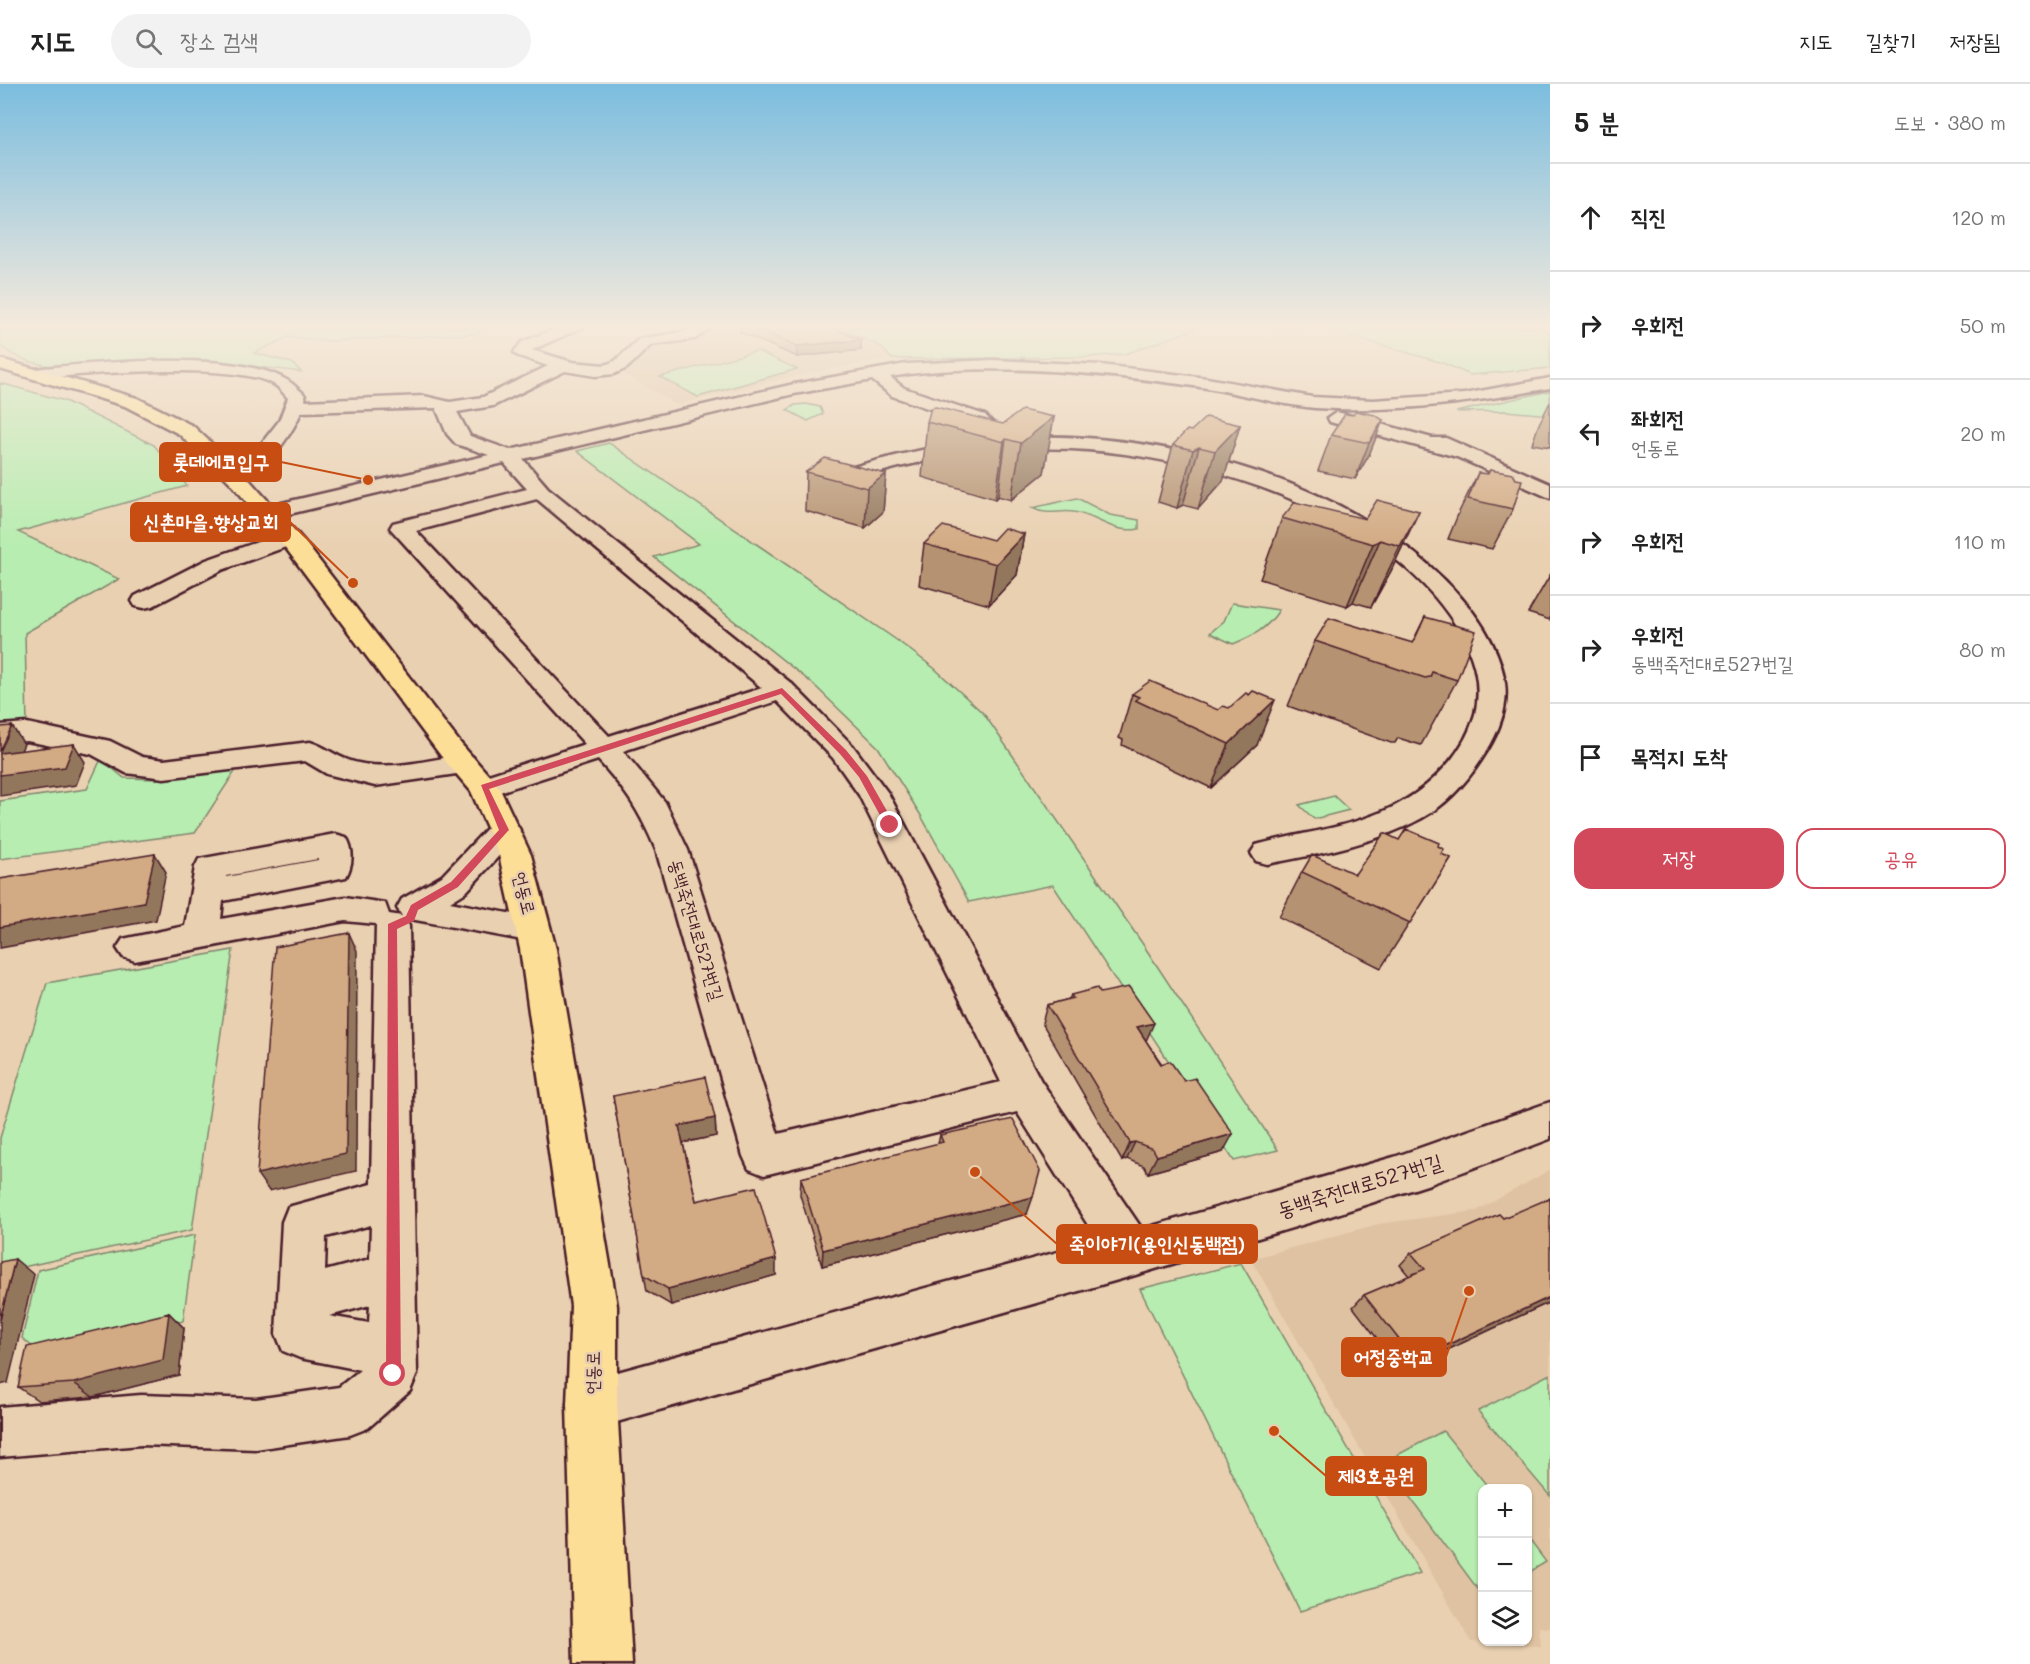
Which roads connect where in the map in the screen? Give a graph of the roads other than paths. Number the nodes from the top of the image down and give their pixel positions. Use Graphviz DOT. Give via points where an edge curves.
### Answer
graph roads {
  1 [pos="127,401"];
  2 [pos="297,401"];
  3 [pos="490,401"];
  4 [pos="753,401"];
  5 [pos="924,401"];
  6 [pos="1276,401"];
  7 [pos="1305,401"];
  8 [pos="1421,401"];
  9 [pos="1474,401"];
  10 [pos="1373,405"];
  11 [pos="297,407"];
  12 [pos="446,408"];
  13 [pos="1002,443"];
  14 [pos="1459,452"];
  15 [pos="509,457"];
  16 [pos="236,477"];
  17 [pos="822,483"];
  18 [pos="541,492"];
  19 [pos="1550,492"];
  20 [pos="278,525"];
  21 [pos="144,601"];
  22 [pos="782,690"];
  23 [pos="0,734"];
  24 [pos="603,746"];
  25 [pos="474,775"];
  26 [pos="504,830"];
  27 [pos="1267,853"];
  28 [pos="207,892"];
  29 [pos="393,916"];
  30 [pos="533,929"];
  31 [pos="201,936"];
  32 [pos="135,948"];
  33 [pos="1027,1093"];
  34 [pos="1550,1120"];
  35 [pos="393,1199"];
  36 [pos="1132,1254"];
  37 [pos="393,1276"];
  38 [pos="301,1300"];
  39 [pos="393,1363"];
  40 [pos="592,1404"];
  41 [pos="0,1432"];
  42 [pos="603,1664"];
  1 -- 16 [label="main road, 언동로" via="186,430"];
  2 -- 11 [label="street"];
  3 -- 12 [label="street"];
  4 -- 15 [label="street"];
  5 -- 13 [label="street" via="978,419"];
  6 -- 14 [label="street"];
  7 -- 10 [label="street"];
  8 -- 10 [label="street"];
  9 -- 14 [label="street" via="1456,406 1438,419 1442,433"];
  10 -- 14 [label="street" via="1389,418"];
  11 -- 12 [label="street" via="424,401 441,403"];
  11 -- 16 [label="street" via="250,471"];
  12 -- 15 [label="street" via="451,429 470,446"];
  13 -- 17 [label="street" via="902,458"];
  13 -- 27 [label="street" via="1061,442 1125,448 1194,462 1281,489 1341,516 1401,553 1436,584 1468,626 1488,668 1491,700 1481,733 1449,783 1390,820 1314,844"];
  14 -- 19 [label="street"];
  15 -- 18 [label="street"];
  15 -- 20 [label="street"];
  16 -- 20 [label="main road, 언동로"];
  18 -- 22 [label="street"];
  18 -- 24 [label="street, 동백죽전대로527번길" via="401,528"];
  20 -- 21 [label="street"];
  20 -- 25 [label="main road, 언동로"];
  22 -- 24 [label="street"];
  22 -- 33 [label="street" via="825,731 873,793"];
  23 -- 25 [label="street" via="27,732 100,747 136,766 164,769 310,751 337,767 375,776"];
  24 -- 25 [label="street"];
  24 -- 33 [label="street, 동백죽전대로527번길" via="654,809 672,850 764,1156"];
  25 -- 26 [label="main road, 언동로"];
  26 -- 29 [label="street" via="454,884"];
  26 -- 30 [label="main road, 언동로" via="515,855"];
  28 -- 31 [label="street"];
  29 -- 30 [label="street"];
  29 -- 31 [label="street" via="345,909"];
  29 -- 35 [label="street"];
  30 -- 40 [label="main road, 언동로" via="594,1306"];
  31 -- 32 [label="street"];
  33 -- 36 [label="street"];
  34 -- 36 [label="street, 동백죽전대로527번길" via="1466,1154 1376,1183"];
  35 -- 37 [label="street"];
  35 -- 38 [label="street" via="304,1221"];
  36 -- 40 [label="street, 동백죽전대로527번길" via="710,1368"];
  37 -- 38 [label="street"];
  37 -- 39 [label="street"];
  38 -- 39 [label="street" via="300,1334"];
  39 -- 41 [label="street" via="350,1410 256,1424 141,1420"];
  40 -- 42 [label="main road, 언동로"];
}
